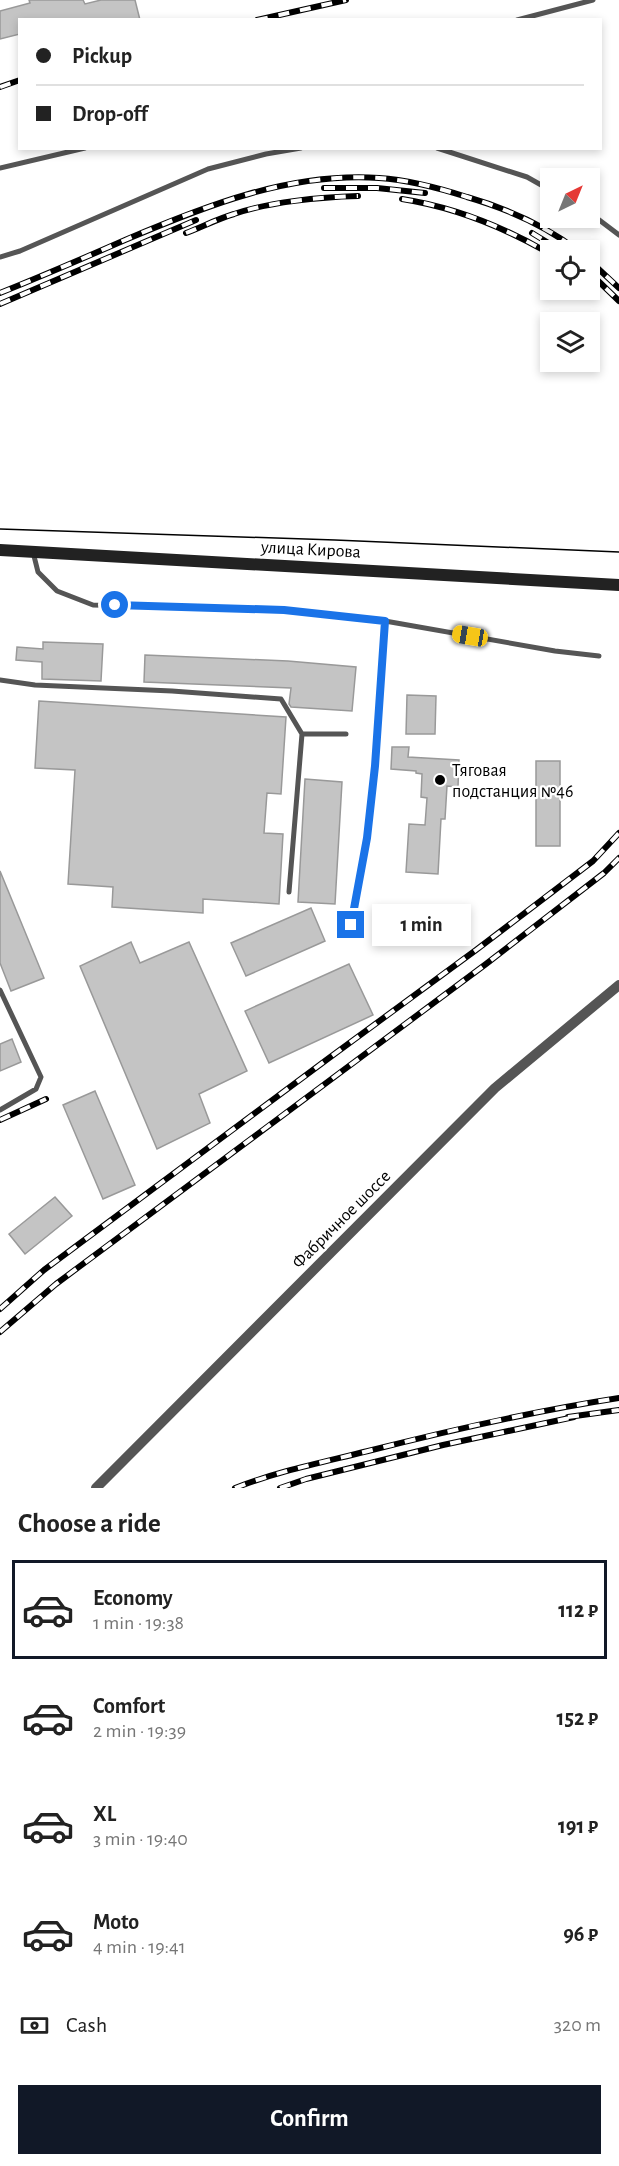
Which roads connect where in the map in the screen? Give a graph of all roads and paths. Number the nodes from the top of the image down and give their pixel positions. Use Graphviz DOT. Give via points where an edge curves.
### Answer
graph roads {
  1 [pos="593,0"];
  2 [pos="567,3"];
  3 [pos="523,18"];
  4 [pos="76,150"];
  5 [pos="289,150"];
  6 [pos="443,150"];
  7 [pos="0,168"];
  8 [pos="540,184"];
  9 [pos="600,221"];
  10 [pos="619,235"];
  11 [pos="0,257"];
  12 [pos="0,550"];
  13 [pos="32,551"];
  14 [pos="619,585"];
  15 [pos="385,621"];
  16 [pos="599,656"];
  17 [pos="0,680"];
  18 [pos="302,734"];
  19 [pos="346,734"];
  20 [pos="289,892"];
  21 [pos="351,925"];
  22 [pos="619,985"];
  23 [pos="0,990"];
  24 [pos="0,1110"];
  25 [pos="96,1488"];
  1 -- 2 [label="lane"];
  2 -- 3 [label="lane"];
  4 -- 7 [label="lane"];
  5 -- 11 [label="lane" via="208,169"];
  6 -- 8 [label="lane"];
  9 -- 10 [label="lane"];
  12 -- 13 [label="main road, улица Кирова"];
  13 -- 14 [label="main road, улица Кирова"];
  13 -- 15 [label="lane" via="38,572 57,591 93,605 284,610"];
  15 -- 16 [label="lane"];
  15 -- 21 [label="lane" via="367,838"];
  17 -- 18 [label="lane" via="281,699"];
  18 -- 19 [label="lane"];
  18 -- 20 [label="lane"];
  22 -- 25 [label="street, Фабричное шоссе" via="495,1088"];
  23 -- 24 [label="lane" via="41,1077 36,1089"];
}
